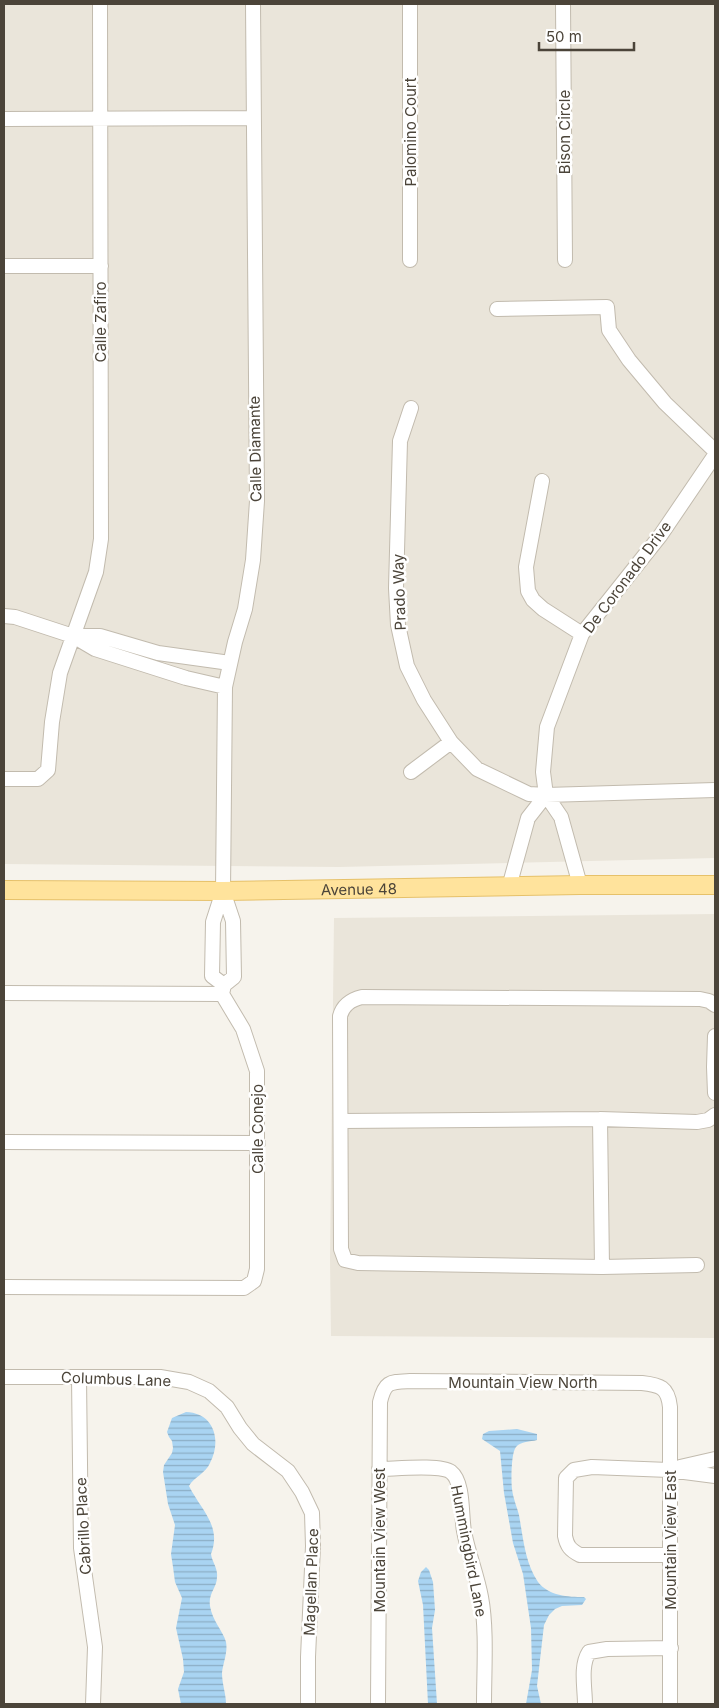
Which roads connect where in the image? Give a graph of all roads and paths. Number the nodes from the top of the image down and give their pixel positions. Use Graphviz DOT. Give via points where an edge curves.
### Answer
graph roads {
  1 [pos="100,4"];
  2 [pos="253,4"];
  3 [pos="410,4"];
  4 [pos="563,4"];
  5 [pos="253,118"];
  6 [pos="4,119"];
  7 [pos="100,119"];
  8 [pos="410,260"];
  9 [pos="565,260"];
  10 [pos="4,266"];
  11 [pos="101,266"];
  12 [pos="497,309"];
  13 [pos="411,408"];
  14 [pos="715,451"];
  15 [pos="715,455"];
  16 [pos="542,480"];
  17 [pos="4,616"];
  18 [pos="582,634"];
  19 [pos="73,636"];
  20 [pos="172,655"];
  21 [pos="230,663"];
  22 [pos="168,672"];
  23 [pos="225,688"];
  24 [pos="451,742"];
  25 [pos="411,772"];
  26 [pos="4,779"];
  27 [pos="715,790"];
  28 [pos="546,795"];
  29 [pos="580,885"];
  30 [pos="715,885"];
  31 [pos="509,887"];
  32 [pos="4,890"];
  33 [pos="223,891"];
  34 [pos="223,989"];
  35 [pos="4,992"];
  36 [pos="715,1005"];
  37 [pos="715,1043"];
  38 [pos="715,1067"];
  39 [pos="715,1093"];
  40 [pos="715,1115"];
  41 [pos="600,1119"];
  42 [pos="341,1121"];
  43 [pos="4,1142"];
  44 [pos="258,1143"];
  45 [pos="697,1265"];
  46 [pos="602,1267"];
  47 [pos="4,1287"];
  48 [pos="4,1376"];
  49 [pos="79,1377"];
  50 [pos="392,1382"];
  51 [pos="654,1384"];
  52 [pos="240,1428"];
  53 [pos="715,1459"];
  54 [pos="379,1469"];
  55 [pos="669,1470"];
  56 [pos="715,1476"];
  57 [pos="669,1555"];
  58 [pos="670,1648"];
  59 [pos="93,1704"];
  60 [pos="308,1704"];
  61 [pos="378,1704"];
  62 [pos="484,1704"];
  63 [pos="585,1704"];
  64 [pos="670,1704"];
  1 -- 7 [label="street, Calle Zafiro"];
  2 -- 5 [label="street, Calle Diamante"];
  3 -- 8 [label="street, Palomino Court"];
  4 -- 9 [label="street, Bison Circle"];
  5 -- 7 [label="street"];
  5 -- 21 [label="street, Calle Diamante" via="256,501 246,609"];
  6 -- 7 [label="street"];
  7 -- 11 [label="street, Calle Zafiro"];
  10 -- 11 [label="street"];
  11 -- 19 [label="street, Calle Zafiro" via="101,539 96,572"];
  12 -- 14 [label="street" via="607,307 609,330 629,360 665,403"];
  13 -- 24 [label="street, Prado Way" via="400,442 398,625 413,681"];
  15 -- 18 [label="street, De Coronado Drive" via="660,536"];
  16 -- 18 [label="street" via="526,567 528,590 543,609"];
  17 -- 19 [label="street"];
  18 -- 28 [label="street, De Coronado Drive" via="546,727 543,772"];
  19 -- 20 [label="street" via="100,636"];
  19 -- 22 [label="street" via="95,649"];
  19 -- 26 [label="street, Calle Zafiro" via="60,673 48,770 38,779"];
  20 -- 21 [label="street"];
  20 -- 22 [label="street"];
  21 -- 23 [label="street, Calle Diamante"];
  22 -- 23 [label="street"];
  23 -- 33 [label="street, Calle Diamante"];
  24 -- 25 [label="street"];
  24 -- 28 [label="street, Prado Way" via="477,769 529,794"];
  27 -- 28 [label="street, Prado Way"];
  28 -- 29 [label="street, De Coronado Drive" via="561,817"];
  28 -- 31 [label="street" via="528,818"];
  29 -- 30 [label="main road, Avenue 48"];
  29 -- 31 [label="main road, Avenue 48"];
  31 -- 33 [label="main road, Avenue 48"];
  32 -- 33 [label="main road, Avenue 48"];
  33 -- 34 [label="street, Calle Conejo" via="213,922 212,976"];
  33 -- 34 [label="street" via="233,921 234,977"];
  34 -- 35 [label="street"];
  34 -- 44 [label="street, Calle Conejo" via="243,1029 256,1071"];
  36 -- 42 [label="street" via="700,999 354,999 344,1006 340,1016"];
  37 -- 38 [label="street"];
  38 -- 39 [label="street"];
  40 -- 41 [label="street" via="697,1122"];
  41 -- 42 [label="street"];
  41 -- 46 [label="street"];
  42 -- 46 [label="street" via="341,1249 345,1260 358,1264"];
  43 -- 44 [label="street"];
  44 -- 47 [label="street, Calle Conejo" via="257,1269 254,1281 244,1288"];
  45 -- 46 [label="street"];
  48 -- 49 [label="street, Columbus Lane"];
  49 -- 52 [label="street, Columbus Lane" via="160,1377 189,1382 209,1391 227,1407"];
  49 -- 59 [label="street, Cabrillo Place" via="81,1548 95,1647"];
  50 -- 51 [label="street, Mountain View North"];
  50 -- 54 [label="street, Mountain View West" via="386,1385 380,1402"];
  51 -- 55 [label="street, Mountain View East" via="669,1397"];
  52 -- 60 [label="street, Magellan Place" via="253,1444 288,1472 312,1513"];
  53 -- 55 [label="street"];
  54 -- 61 [label="street, Mountain View West"];
  54 -- 62 [label="street, Hummingbird Lane" via="433,1468 451,1472 456,1478 466,1538 482,1599"];
  55 -- 56 [label="street"];
  55 -- 57 [label="street, Mountain View East"];
  55 -- 57 [label="street" via="592,1467 574,1470 566,1478 565,1536 569,1549 580,1554"];
  57 -- 58 [label="street, Mountain View East"];
  58 -- 63 [label="street" via="589,1652 584,1667"];
  58 -- 64 [label="street, Mountain View East"];
}
